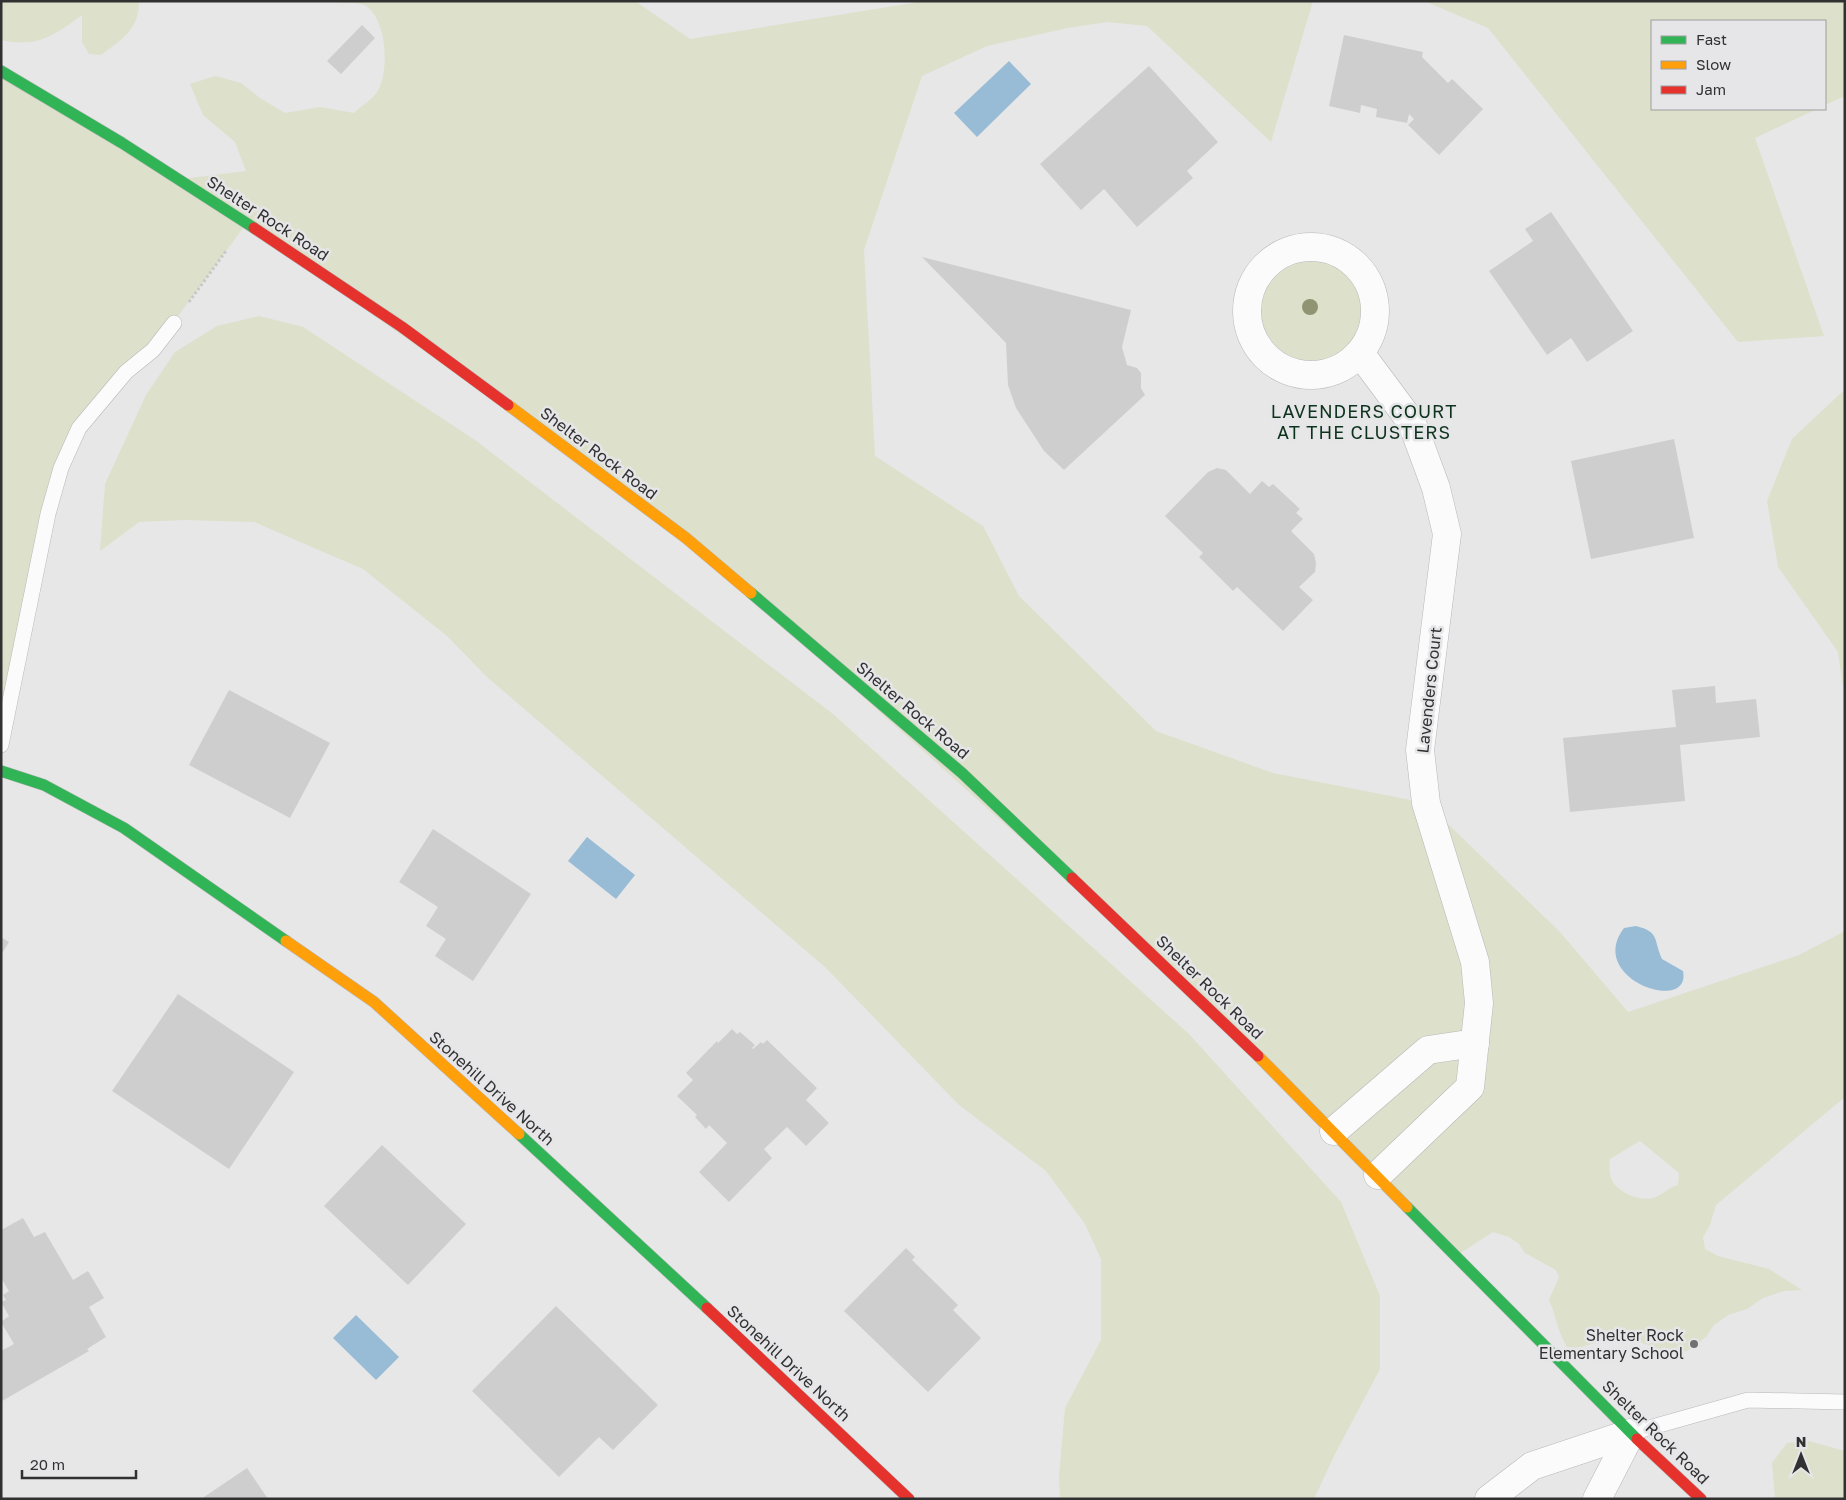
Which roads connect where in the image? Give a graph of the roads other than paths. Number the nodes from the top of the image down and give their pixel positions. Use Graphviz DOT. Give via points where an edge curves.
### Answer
graph roads {
  1 [pos="1,71"];
  2 [pos="174,323"];
  3 [pos="1360,353"];
  4 [pos="1,745"];
  5 [pos="1,771"];
  6 [pos="1475,1042"];
  7 [pos="1334,1131"];
  8 [pos="1378,1175"];
  9 [pos="1845,1402"];
  10 [pos="1631,1433"];
  11 [pos="909,1499"];
  12 [pos="1489,1499"];
  13 [pos="1597,1499"];
  14 [pos="1701,1499"];
  1 -- 7 [label="main road, Shelter Rock Road" via="122,143 402,326 686,538 962,774 1224,1021"];
  2 -- 4 [label="lane" via="153,350 126,372 79,428 61,468 48,514"];
  3 -- 3 [label="street" via="1371,334 1372,291 1362,272 1347,257 1326,248 1305,247 1284,252 1266,264 1253,282 1247,303 1247,323 1254,342 1267,359 1284,369 1305,375 1344,366"];
  3 -- 6 [label="street, Lavenders Court" via="1412,423 1436,488 1448,534 1420,750 1426,803 1475,962 1480,1003"];
  5 -- 11 [label="main road, Stonehill Drive North" via="44,785 124,828 374,1002 655,1259"];
  6 -- 7 [label="street" via="1428,1050"];
  6 -- 8 [label="street, Lavenders Court" via="1470,1087"];
  7 -- 8 [label="main road, Shelter Rock Road"];
  8 -- 10 [label="main road, Shelter Rock Road"];
  9 -- 10 [label="lane" via="1748,1400"];
  10 -- 12 [label="street" via="1532,1466"];
  10 -- 13 [label="street"];
  10 -- 14 [label="main road, Shelter Rock Road"];
}
